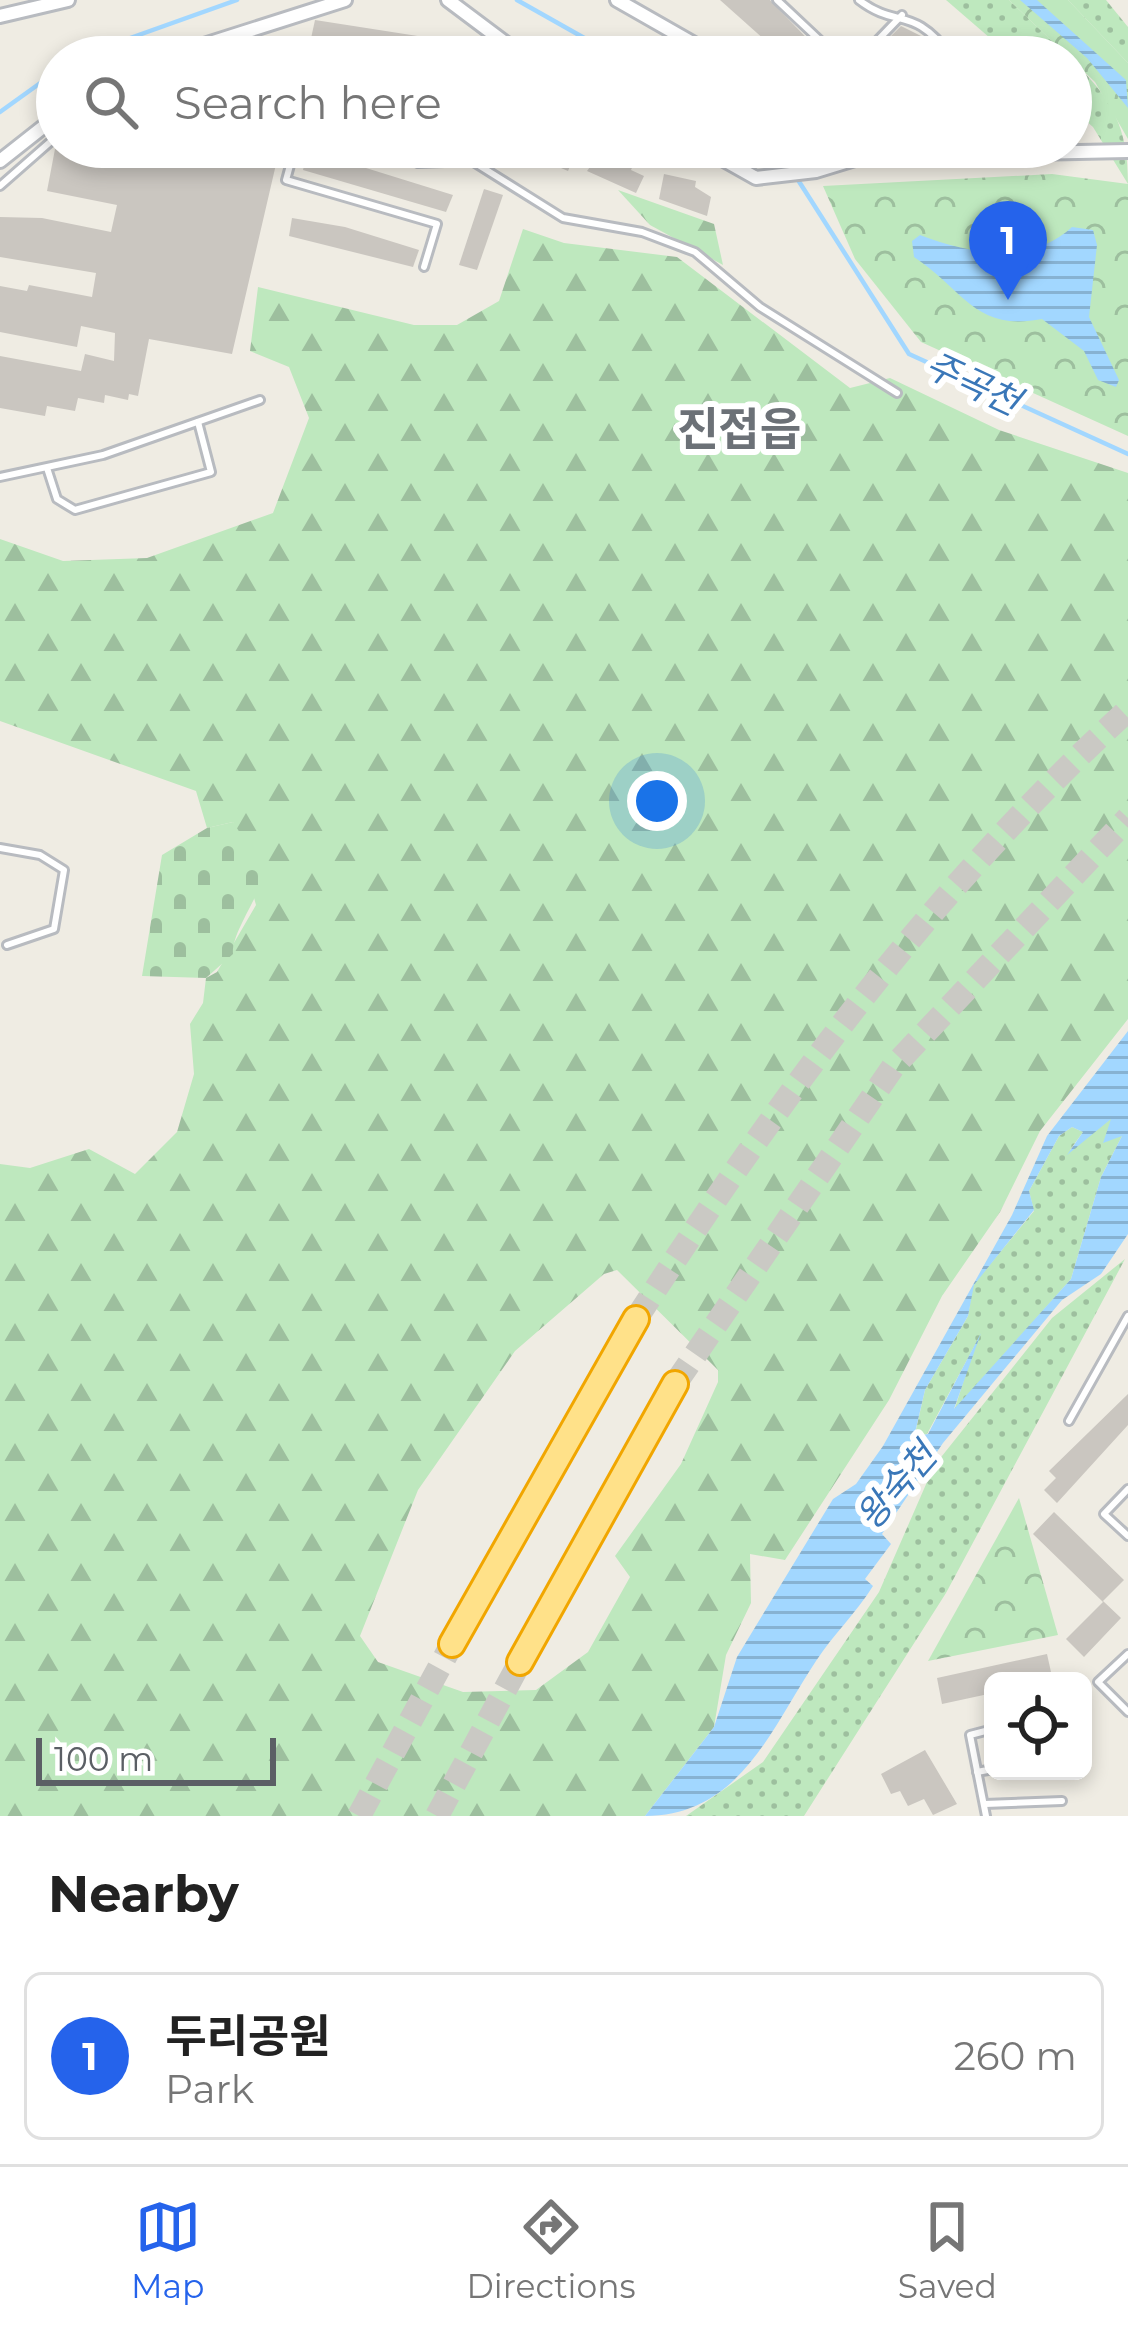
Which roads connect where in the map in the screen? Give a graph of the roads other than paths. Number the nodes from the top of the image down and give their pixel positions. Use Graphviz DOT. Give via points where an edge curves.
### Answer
graph roads {
  1 [pos="68,0"];
  2 [pos="345,0"];
  3 [pos="448,0"];
  4 [pos="617,0"];
  5 [pos="777,0"];
  6 [pos="859,0"];
  7 [pos="18,7"];
  8 [pos="902,15"];
  9 [pos="0,16"];
  10 [pos="238,36"];
  11 [pos="496,36"];
  12 [pos="680,36"];
  13 [pos="815,36"];
  14 [pos="882,36"];
  15 [pos="936,36"];
  16 [pos="36,133"];
  17 [pos="1092,151"];
  18 [pos="1128,151"];
  19 [pos="36,154"];
  20 [pos="0,161"];
  21 [pos="289,168"];
  22 [pos="485,168"];
  23 [pos="732,168"];
  24 [pos="827,168"];
  25 [pos="0,186"];
  26 [pos="424,267"];
  27 [pos="897,393"];
  28 [pos="260,400"];
  29 [pos="198,422"];
  30 [pos="47,468"];
  31 [pos="0,477"];
  32 [pos="0,848"];
  33 [pos="7,945"];
  34 [pos="1128,1316"];
  35 [pos="636,1319"];
  36 [pos="675,1384"];
  37 [pos="1069,1421"];
  38 [pos="1128,1490"];
  39 [pos="1128,1536"];
  40 [pos="452,1644"];
  41 [pos="1128,1654"];
  42 [pos="520,1662"];
  43 [pos="1128,1712"];
  44 [pos="984,1731"];
  45 [pos="984,1770"];
  46 [pos="977,1772"];
  47 [pos="1062,1801"];
  48 [pos="985,1804"];
  49 [pos="986,1816"];
  1 -- 7 [label="street"];
  2 -- 10 [label="street"];
  3 -- 11 [label="street"];
  4 -- 12 [label="street"];
  5 -- 13 [label="lane"];
  6 -- 8 [label="lane"];
  7 -- 9 [label="street"];
  8 -- 14 [label="lane"];
  8 -- 15 [label="lane"];
  16 -- 20 [label="street"];
  17 -- 18 [label="street"];
  19 -- 25 [label="lane"];
  21 -- 26 [label="lane" via="286,181 437,224"];
  22 -- 27 [label="lane" via="563,218 642,232 695,252 760,307"];
  23 -- 24 [label="street" via="756,178"];
  28 -- 29 [label="lane"];
  29 -- 30 [label="lane"];
  29 -- 30 [label="lane" via="211,472 75,510 57,500"];
  30 -- 31 [label="lane"];
  32 -- 33 [label="lane" via="64,870 54,929"];
  34 -- 37 [label="lane"];
  35 -- 40 [label="highway"];
  36 -- 42 [label="highway"];
  38 -- 39 [label="lane" via="1105,1514"];
  41 -- 43 [label="lane" via="1098,1682"];
  44 -- 46 [label="lane" via="970,1735"];
  45 -- 46 [label="lane"];
  46 -- 48 [label="lane"];
  47 -- 48 [label="lane"];
  48 -- 49 [label="lane"];
}
